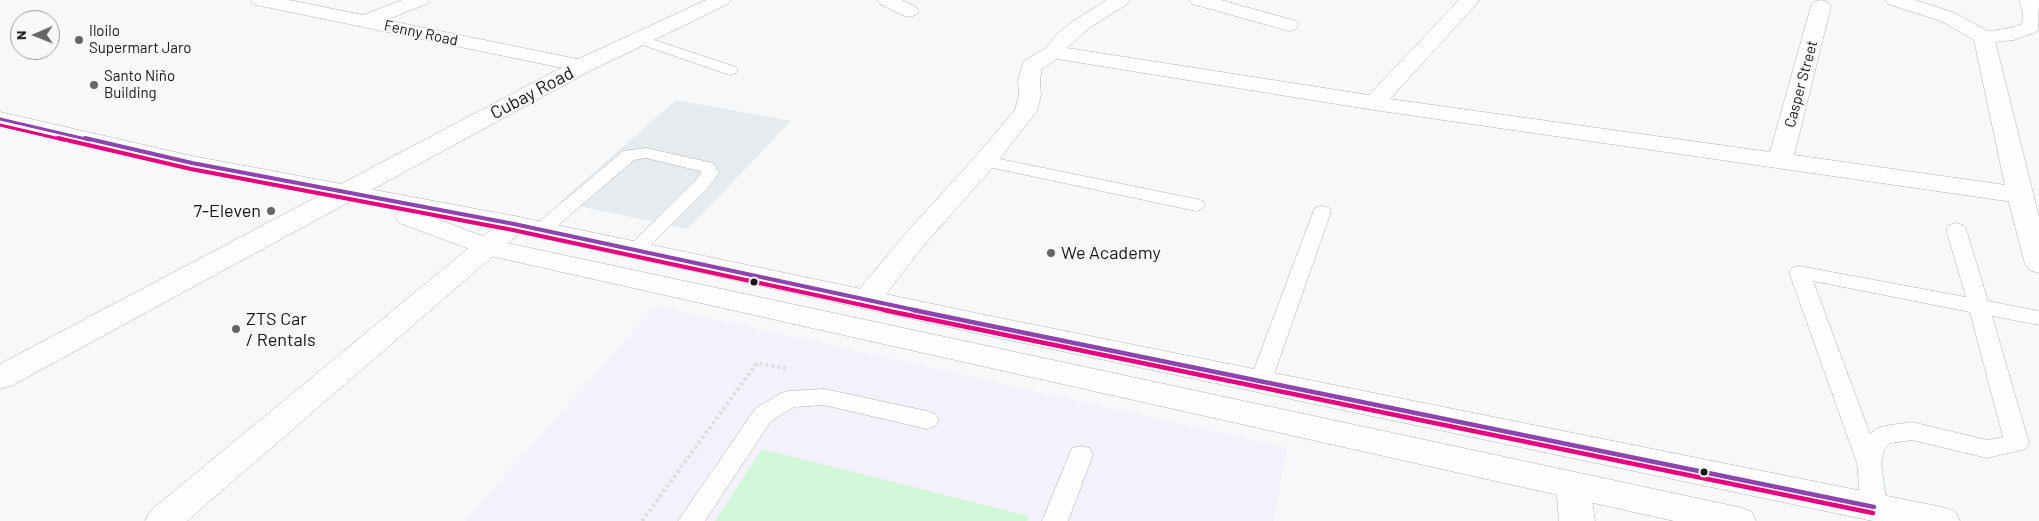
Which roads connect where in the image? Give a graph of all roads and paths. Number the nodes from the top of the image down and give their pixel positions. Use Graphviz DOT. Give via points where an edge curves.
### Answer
graph roads {
  1 [pos="261,0"];
  2 [pos="420,0"];
  3 [pos="721,0"];
  4 [pos="887,0"];
  5 [pos="1120,0"];
  6 [pos="1200,0"];
  7 [pos="1470,0"];
  8 [pos="1895,0"];
  9 [pos="2029,0"];
  10 [pos="1821,6"];
  11 [pos="909,11"];
  12 [pos="365,21"];
  13 [pos="1289,25"];
  14 [pos="1984,36"];
  15 [pos="639,39"];
  16 [pos="1053,52"];
  17 [pos="582,66"];
  18 [pos="730,70"];
  19 [pos="1374,103"];
  20 [pos="0,118"];
  21 [pos="1780,160"];
  22 [pos="985,161"];
  23 [pos="346,192"];
  24 [pos="2020,195"];
  25 [pos="1196,205"];
  26 [pos="1322,212"];
  27 [pos="514,224"];
  28 [pos="1956,229"];
  29 [pos="540,230"];
  30 [pos="486,247"];
  31 [pos="635,250"];
  32 [pos="2039,264"];
  33 [pos="866,300"];
  34 [pos="1979,307"];
  35 [pos="2039,318"];
  36 [pos="0,378"];
  37 [pos="1261,380"];
  38 [pos="927,420"];
  39 [pos="1081,455"];
  40 [pos="1869,463"];
  41 [pos="1573,485"];
  42 [pos="1874,507"];
  43 [pos="163,521"];
  44 [pos="691,521"];
  45 [pos="1055,521"];
  46 [pos="1577,521"];
  47 [pos="1738,521"];
  48 [pos="1942,521"];
  1 -- 12 [label="street, Fenny Road"];
  2 -- 12 [label="street"];
  3 -- 15 [label="street, Cubay Road"];
  4 -- 11 [label="street"];
  5 -- 16 [label="street" via="1065,37"];
  6 -- 13 [label="street"];
  7 -- 19 [label="street"];
  8 -- 14 [label="street" via="1948,17"];
  9 -- 14 [label="street" via="2033,14 2031,27 2014,34"];
  10 -- 21 [label="street, Casper Street"];
  12 -- 17 [label="street, Fenny Road"];
  14 -- 24 [label="street"];
  15 -- 17 [label="street, Cubay Road"];
  15 -- 18 [label="lane"];
  16 -- 19 [label="street"];
  16 -- 22 [label="street" via="1032,66 1026,111"];
  17 -- 23 [label="street, Cubay Road"];
  19 -- 21 [label="street"];
  20 -- 23 [label="street" via="192,163"];
  21 -- 24 [label="street"];
  22 -- 25 [label="lane"];
  22 -- 33 [label="street"];
  23 -- 27 [label="street"];
  23 -- 30 [label="street"];
  23 -- 36 [label="street, Cubay Road"];
  24 -- 32 [label="street"];
  26 -- 37 [label="lane"];
  27 -- 29 [label="street"];
  27 -- 30 [label="street"];
  28 -- 34 [label="lane"];
  29 -- 31 [label="street"];
  29 -- 31 [label="lane" via="629,155 646,154 707,167 710,173 701,185"];
  30 -- 41 [label="street"];
  30 -- 43 [label="street"];
  31 -- 33 [label="street"];
  33 -- 37 [label="street"];
  34 -- 35 [label="lane"];
  34 -- 40 [label="lane" via="2017,444 1987,449 1912,432 1884,435 1873,446"];
  34 -- 40 [label="lane" via="1799,272"];
  37 -- 42 [label="street"];
  38 -- 44 [label="lane" via="824,397 789,399 763,415"];
  39 -- 45 [label="lane"];
  40 -- 42 [label="lane"];
  41 -- 46 [label="street"];
  41 -- 47 [label="street"];
  42 -- 48 [label="street"];
}
